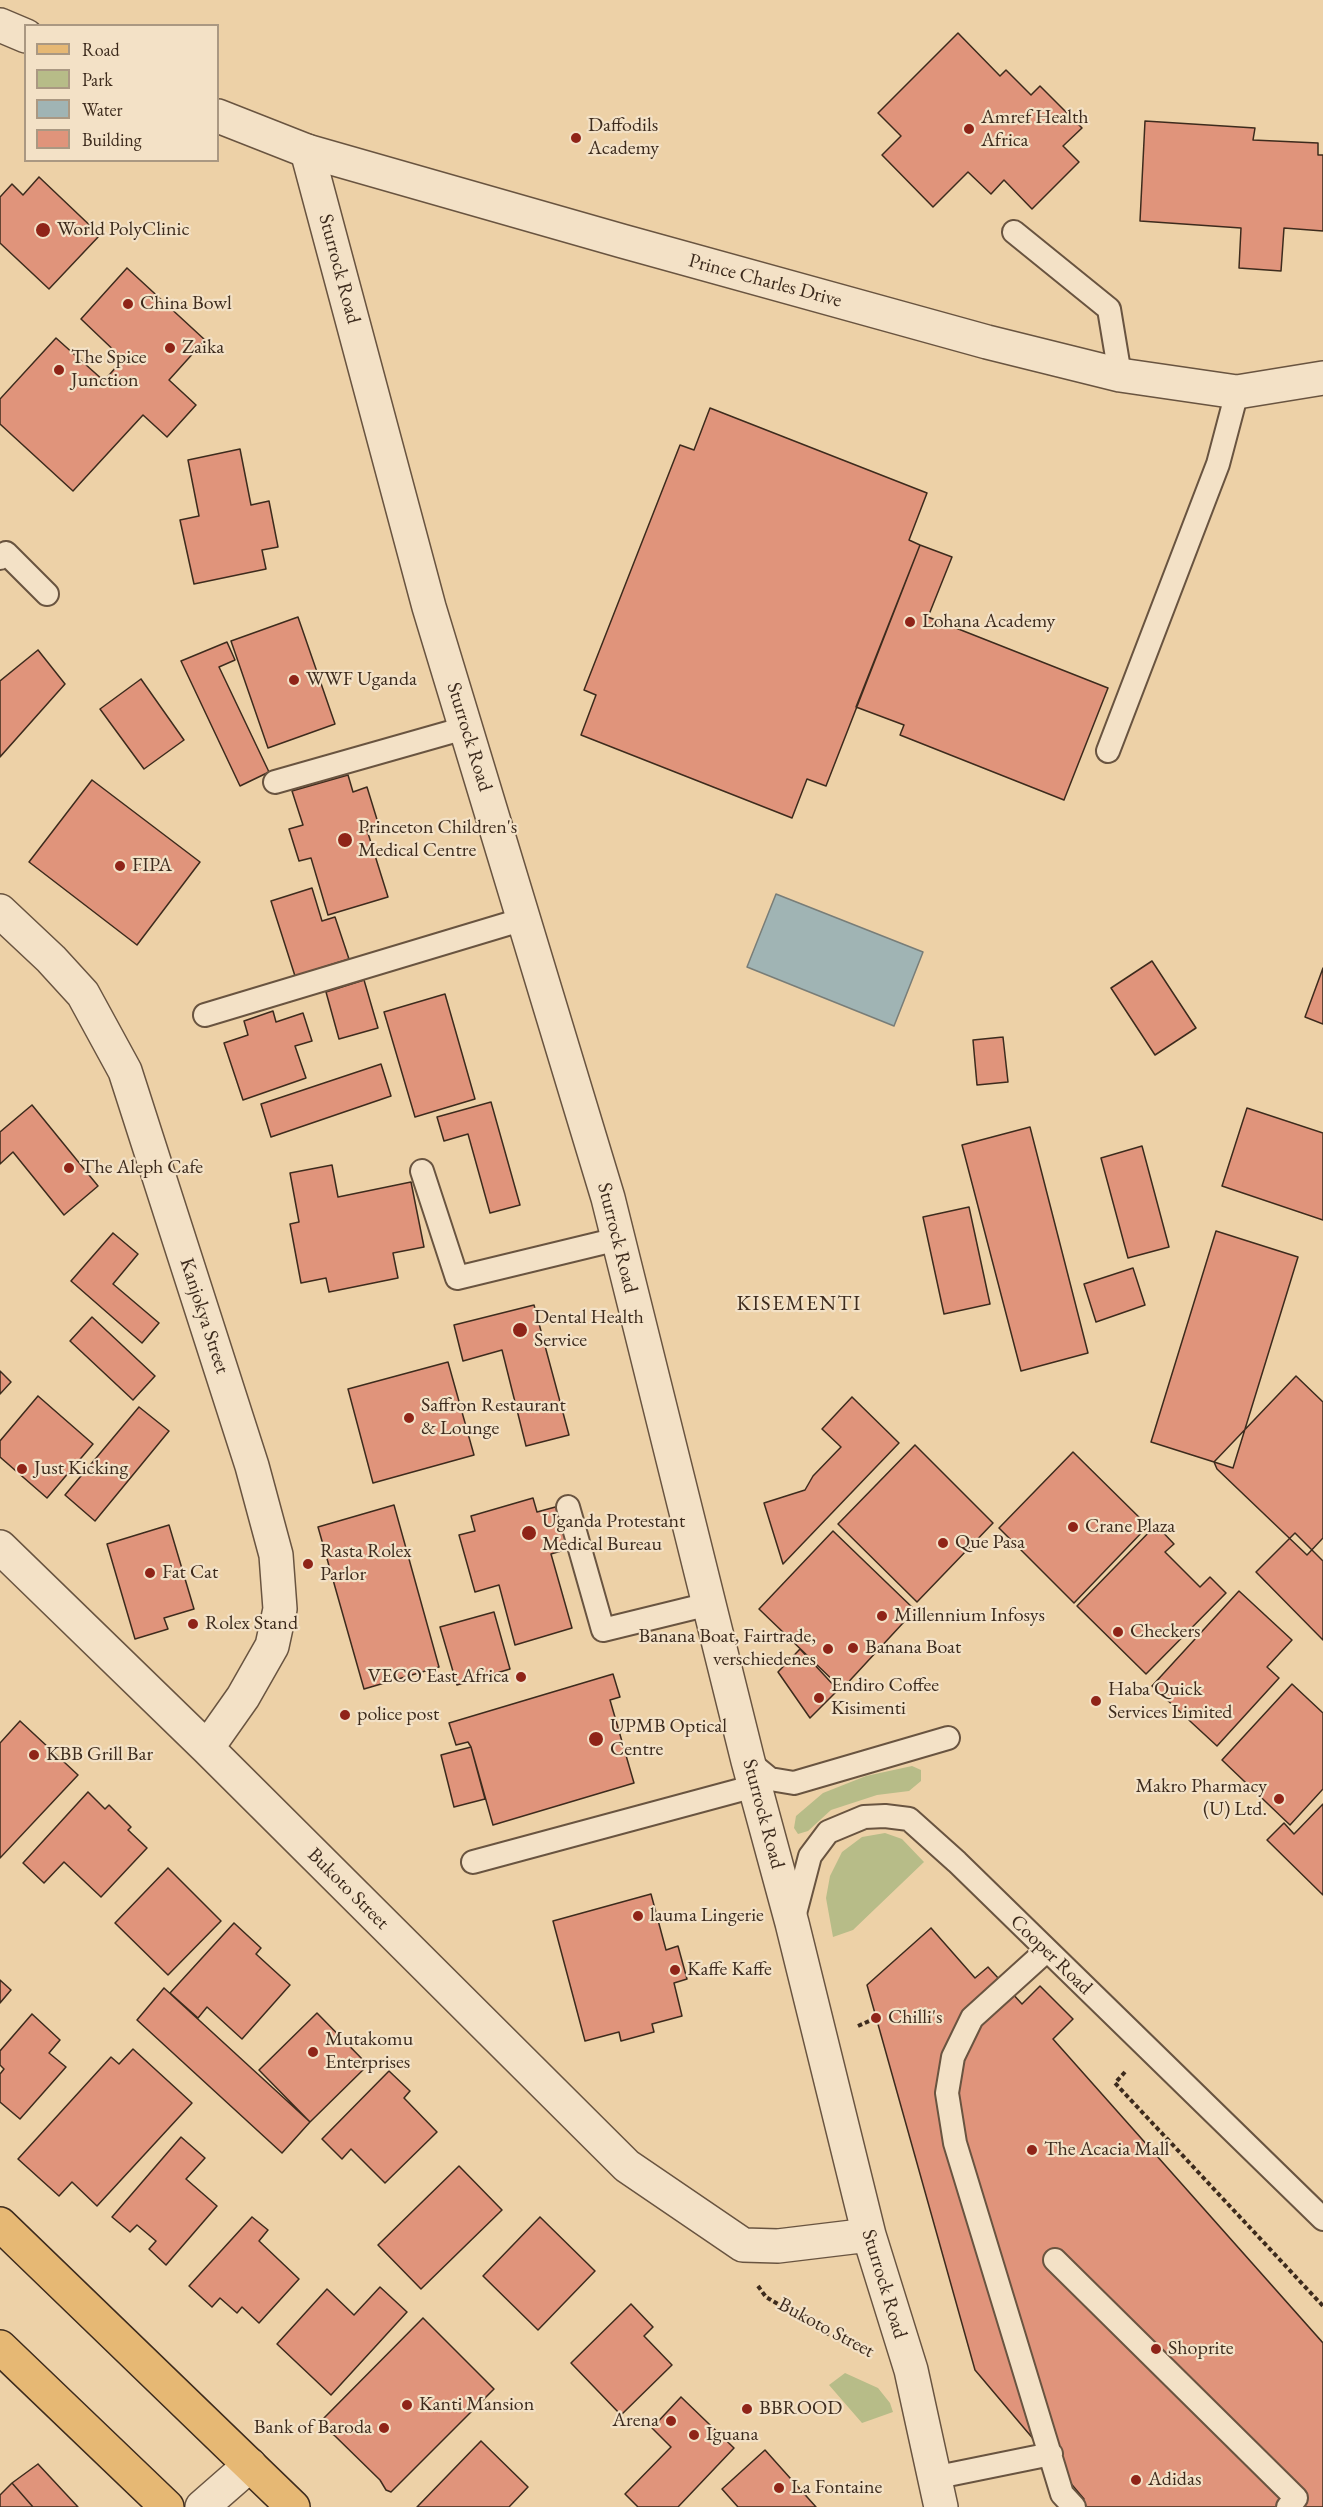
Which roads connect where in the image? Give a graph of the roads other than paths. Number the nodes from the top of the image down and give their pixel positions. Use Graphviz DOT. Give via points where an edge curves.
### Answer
graph roads {
  1 [pos="0,25"];
  2 [pos="24,35"];
  3 [pos="219,116"];
  4 [pos="307,151"];
  5 [pos="1014,232"];
  6 [pos="1120,375"];
  7 [pos="1323,378"];
  8 [pos="1237,392"];
  9 [pos="0,558"];
  10 [pos="47,594"];
  11 [pos="465,728"];
  12 [pos="1108,752"];
  13 [pos="275,782"];
  14 [pos="0,911"];
  15 [pos="524,919"];
  16 [pos="205,1015"];
  17 [pos="422,1171"];
  18 [pos="618,1239"];
  19 [pos="568,1507"];
  20 [pos="0,1547"];
  21 [pos="709,1604"];
  22 [pos="948,1738"];
  23 [pos="207,1748"];
  24 [pos="752,1773"];
  25 [pos="473,1862"];
  26 [pos="792,1923"];
  27 [pos="1046,1952"];
  28 [pos="1323,2219"];
  29 [pos="0,2224"];
  30 [pos="868,2235"];
  31 [pos="1055,2260"];
  32 [pos="0,2347"];
  33 [pos="1051,2454"];
  34 [pos="250,2464"];
  35 [pos="937,2493"];
  36 [pos="1297,2504"];
  37 [pos="167,2507"];
  38 [pos="202,2507"];
  39 [pos="293,2507"];
  40 [pos="1074,2507"];
  1 -- 2 [label="street"];
  3 -- 4 [label="street, Prince Charles Drive"];
  4 -- 6 [label="street, Prince Charles Drive" via="941,329"];
  4 -- 11 [label="street, Sturrock Road"];
  5 -- 6 [label="lane" via="1109,309"];
  6 -- 8 [label="street, Prince Charles Drive"];
  7 -- 8 [label="street, Prince Charles Drive"];
  8 -- 12 [label="lane" via="1218,464"];
  9 -- 10 [label="lane" via="6,553"];
  11 -- 13 [label="lane"];
  11 -- 15 [label="street, Sturrock Road"];
  14 -- 23 [label="street, Kanjokya Street" via="83,994 125,1071 252,1466 276,1556 280,1609 272,1646 243,1698"];
  15 -- 16 [label="lane"];
  15 -- 18 [label="street, Sturrock Road"];
  17 -- 18 [label="lane" via="457,1278"];
  18 -- 21 [label="street, Sturrock Road"];
  19 -- 21 [label="lane" via="603,1630"];
  20 -- 23 [label="street, Bukoto Street"];
  21 -- 24 [label="street, Sturrock Road"];
  22 -- 24 [label="lane" via="794,1783"];
  23 -- 30 [label="street, Bukoto Street" via="627,2166 743,2245 778,2246"];
  24 -- 25 [label="lane"];
  24 -- 26 [label="street, Sturrock Road"];
  26 -- 27 [label="lane, Cooper Road" via="810,1856 828,1832 864,1817 885,1816 909,1819"];
  26 -- 30 [label="street, Sturrock Road"];
  27 -- 28 [label="lane, Cooper Road"];
  27 -- 33 [label="lane" via="972,2018 953,2057 947,2093 955,2143"];
  29 -- 34 [label="main road"];
  30 -- 35 [label="street, Sturrock Road" via="911,2370"];
  31 -- 36 [label="lane"];
  32 -- 37 [label="main road"];
  33 -- 35 [label="lane"];
  33 -- 40 [label="lane" via="1062,2494"];
  34 -- 38 [label="street"];
  34 -- 39 [label="main road"];
}
